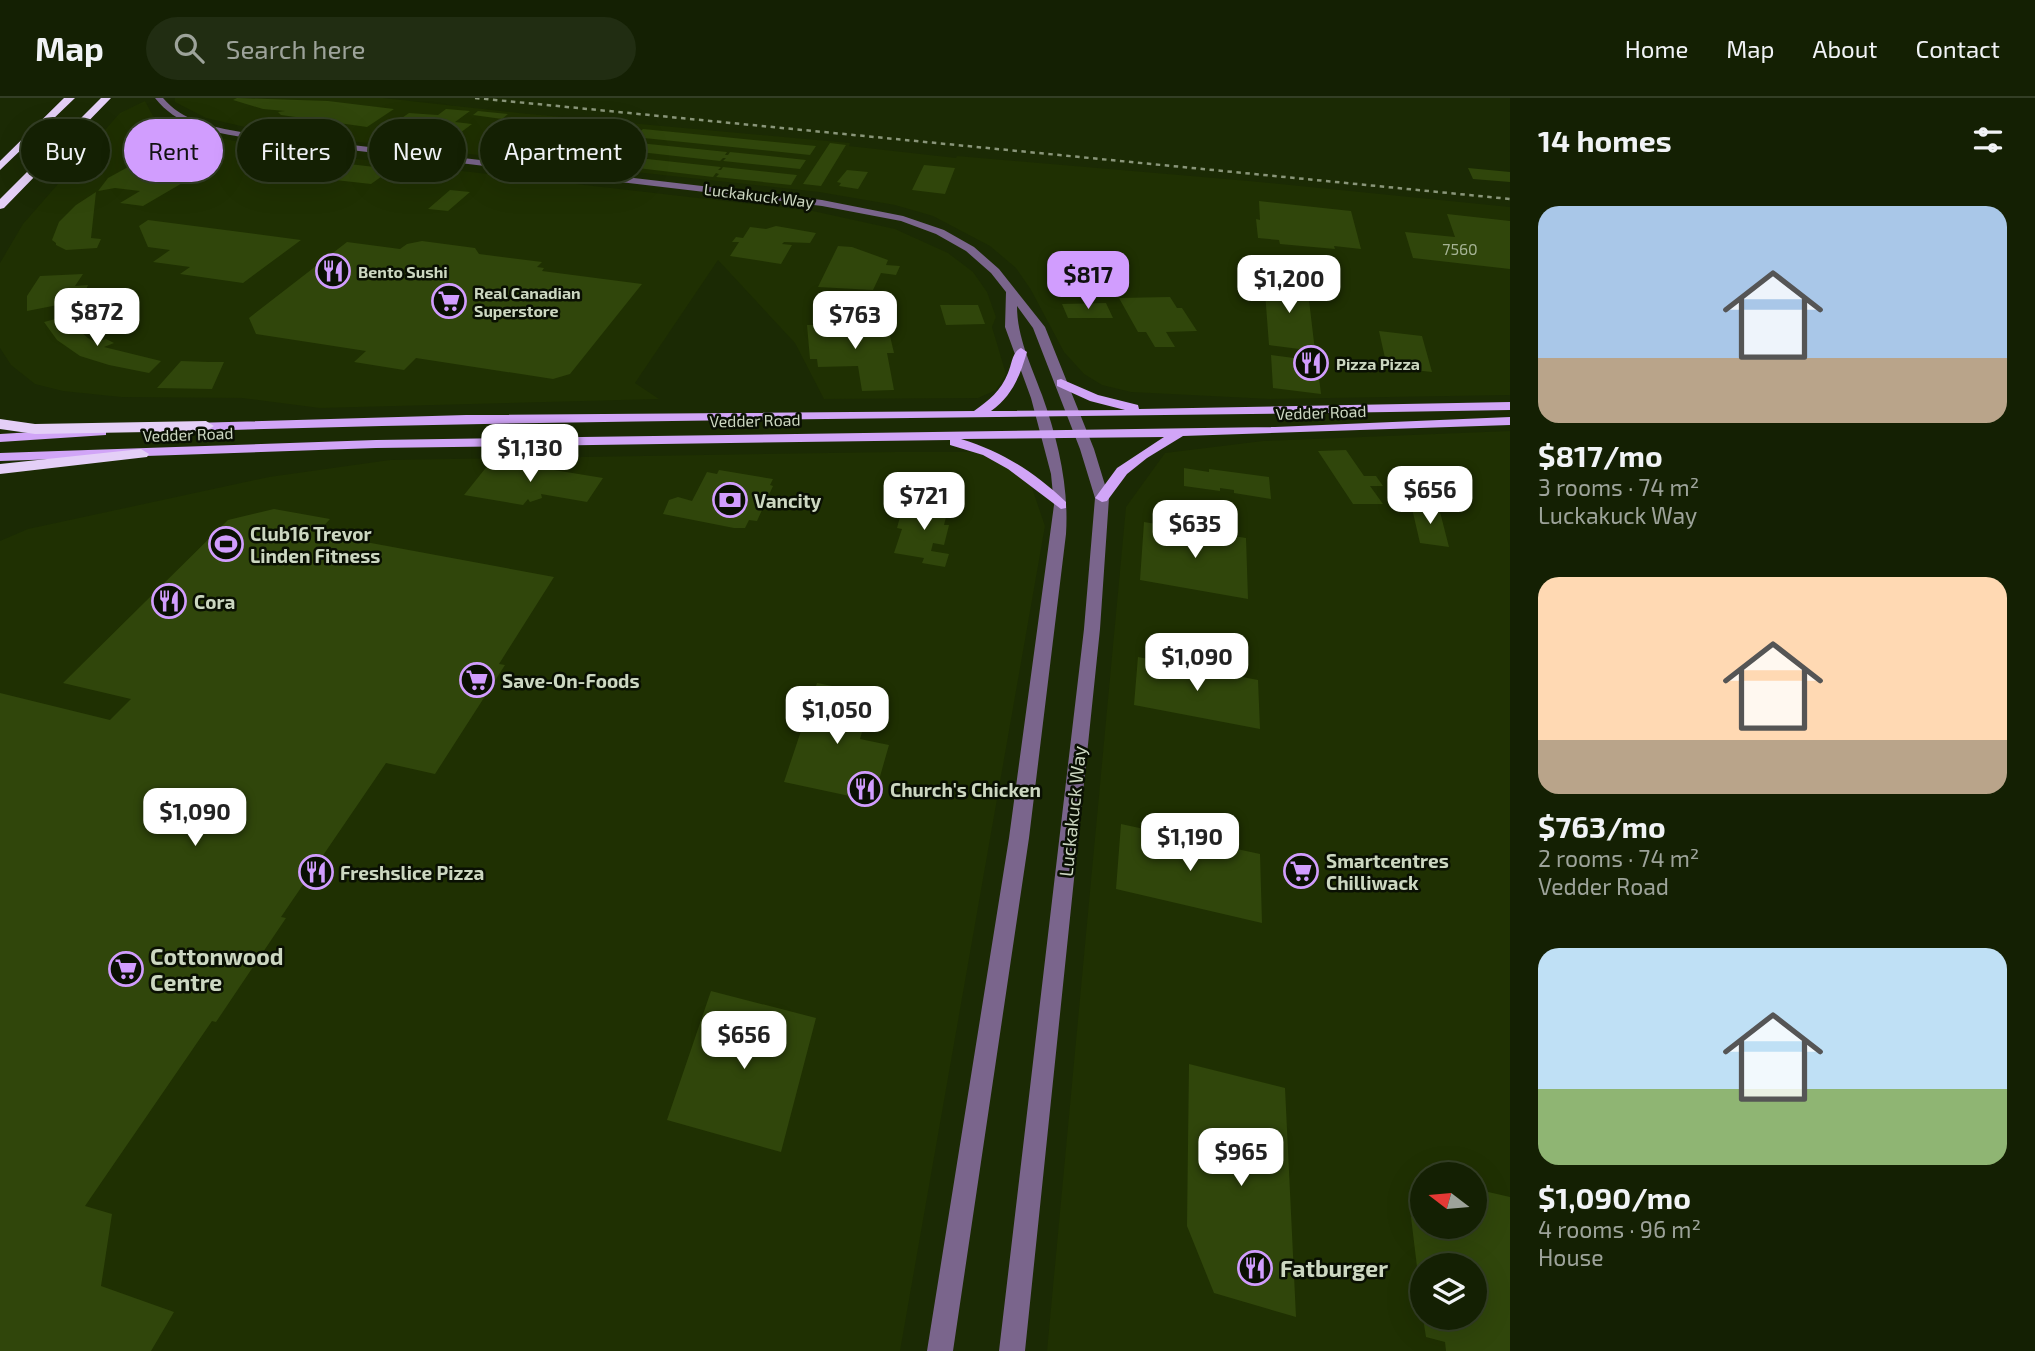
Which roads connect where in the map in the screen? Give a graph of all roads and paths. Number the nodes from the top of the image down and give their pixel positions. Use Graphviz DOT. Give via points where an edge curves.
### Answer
graph roads {
  1 [pos="68,98"];
  2 [pos="106,98"];
  3 [pos="159,98"];
  4 [pos="85,119"];
  5 [pos="0,154"];
  6 [pos="0,167"];
  7 [pos="23,182"];
  8 [pos="32,182"];
  9 [pos="0,206"];
  10 [pos="0,222"];
  11 [pos="1010,290"];
  12 [pos="1021,352"];
  13 [pos="1061,383"];
  14 [pos="1510,406"];
  15 [pos="1155,413"];
  16 [pos="976,414"];
  17 [pos="1041,414"];
  18 [pos="1074,414"];
  19 [pos="1510,421"];
  20 [pos="0,424"];
  21 [pos="206,426"];
  22 [pos="1179,433"];
  23 [pos="1048,434"];
  24 [pos="1081,434"];
  25 [pos="935,436"];
  26 [pos="0,438"];
  27 [pos="141,454"];
  28 [pos="0,457"];
  29 [pos="0,469"];
  30 [pos="1101,498"];
  31 [pos="1061,505"];
  32 [pos="940,1351"];
  33 [pos="1012,1351"];
  1 -- 5 [label="highway"];
  1 -- 6 [label="highway"];
  2 -- 4 [label="highway"];
  3 -- 11 [label="street, Luckakuck Way" via="174,114 199,124 279,141 773,197 879,214 940,232 970,249"];
  7 -- 9 [label="highway"];
  8 -- 10 [label="highway"];
  11 -- 12 [label="street" via="1011,327"];
  11 -- 13 [label="street, Luckakuck Way" via="1039,327"];
  12 -- 16 [label="main road" via="1013,382 1002,398"];
  12 -- 17 [label="street"];
  13 -- 15 [label="main road" via="1094,398"];
  13 -- 18 [label="street, Luckakuck Way"];
  14 -- 15 [label="main road, Vedder Road"];
  15 -- 18 [label="main road, Vedder Road"];
  16 -- 17 [label="main road, Vedder Road"];
  16 -- 21 [label="main road, Vedder Road" via="479,418"];
  17 -- 18 [label="main road, Vedder Road"];
  17 -- 23 [label="street"];
  18 -- 24 [label="street, Luckakuck Way"];
  19 -- 22 [label="main road, Vedder Road"];
  20 -- 21 [label="highway" via="35,429"];
  21 -- 26 [label="main road, Vedder Road"];
  22 -- 24 [label="main road, Vedder Road"];
  22 -- 30 [label="main road" via="1122,471"];
  23 -- 24 [label="main road, Vedder Road"];
  23 -- 25 [label="main road, Vedder Road"];
  23 -- 31 [label="street"];
  24 -- 30 [label="street, Luckakuck Way"];
  25 -- 27 [label="main road, Vedder Road" via="404,444"];
  25 -- 31 [label="main road" via="997,457 1028,474"];
  27 -- 28 [label="main road, Vedder Road"];
  27 -- 29 [label="highway"];
  30 -- 33 [label="street, Luckakuck Way" via="1090,643"];
  31 -- 32 [label="street" via="1018,850"];
}
